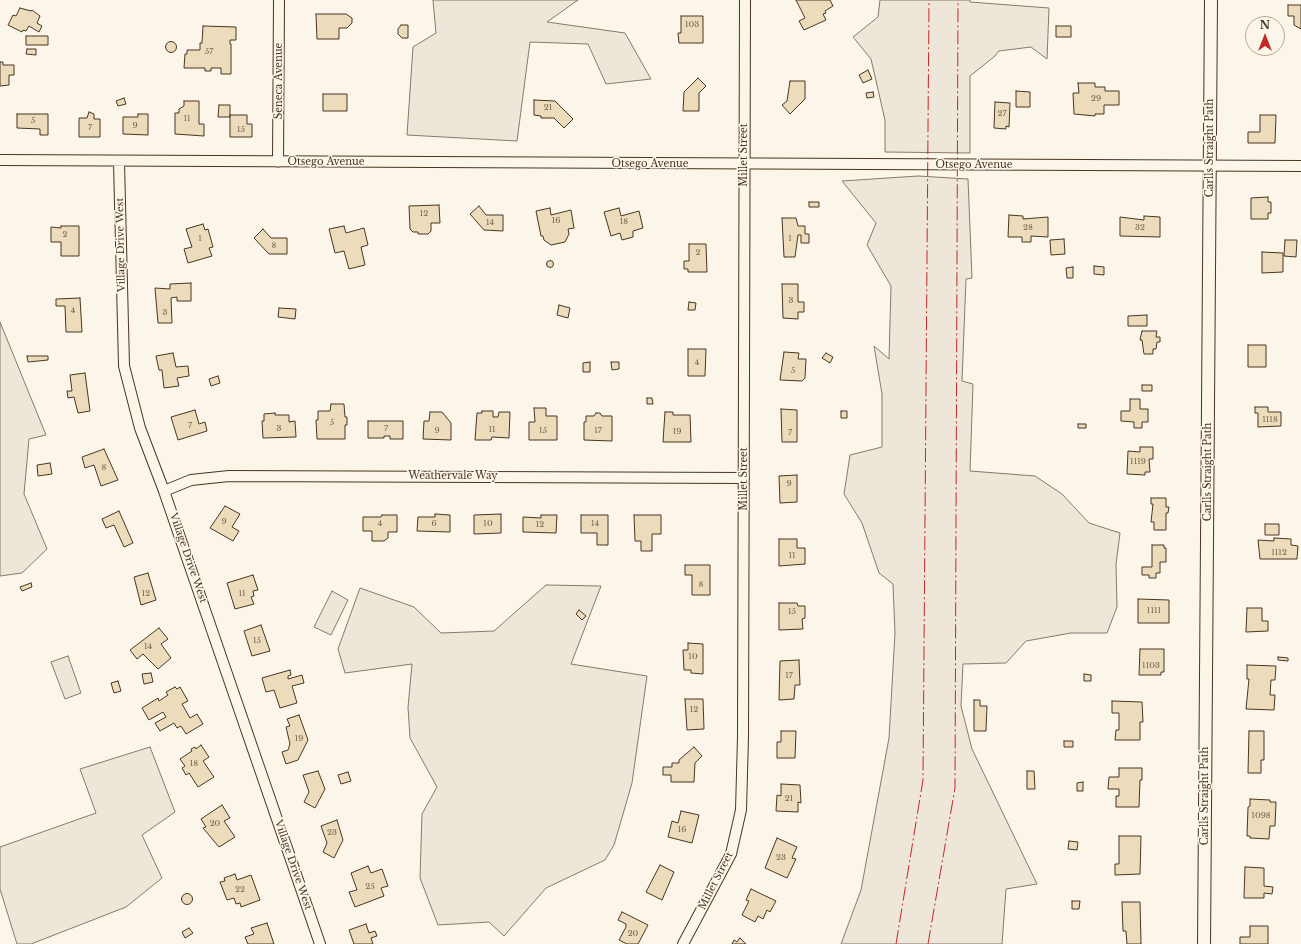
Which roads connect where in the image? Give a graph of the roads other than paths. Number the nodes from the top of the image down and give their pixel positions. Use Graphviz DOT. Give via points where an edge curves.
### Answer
graph roads {
  1 [pos="280,0"];
  2 [pos="746,0"];
  3 [pos="1211,0"];
  4 [pos="0,160"];
  5 [pos="119,162"];
  6 [pos="278,162"];
  7 [pos="744,164"];
  8 [pos="1210,165"];
  9 [pos="1301,166"];
  10 [pos="744,478"];
  11 [pos="164,491"];
  12 [pos="320,944"];
  13 [pos="683,944"];
  14 [pos="1204,944"];
  1 -- 6 [label="street, Seneca Avenue"];
  2 -- 7 [label="street, Millet Street"];
  3 -- 8 [label="street, Carlls Straight Path"];
  4 -- 5 [label="street, Otsego Avenue"];
  5 -- 6 [label="street, Otsego Avenue"];
  5 -- 11 [label="street, Village Drive West" via="124,366 140,428"];
  6 -- 7 [label="street, Otsego Avenue"];
  7 -- 8 [label="street, Otsego Avenue"];
  7 -- 10 [label="street, Millet Street"];
  8 -- 9 [label="street, Otsego Avenue"];
  8 -- 14 [label="street, Carlls Straight Path"];
  10 -- 11 [label="street, Weathervale Way" via="236,475 191,480"];
  10 -- 13 [label="street, Millet Street" via="744,737 741,810 731,854"];
  11 -- 12 [label="street, Village Drive West"];
}
